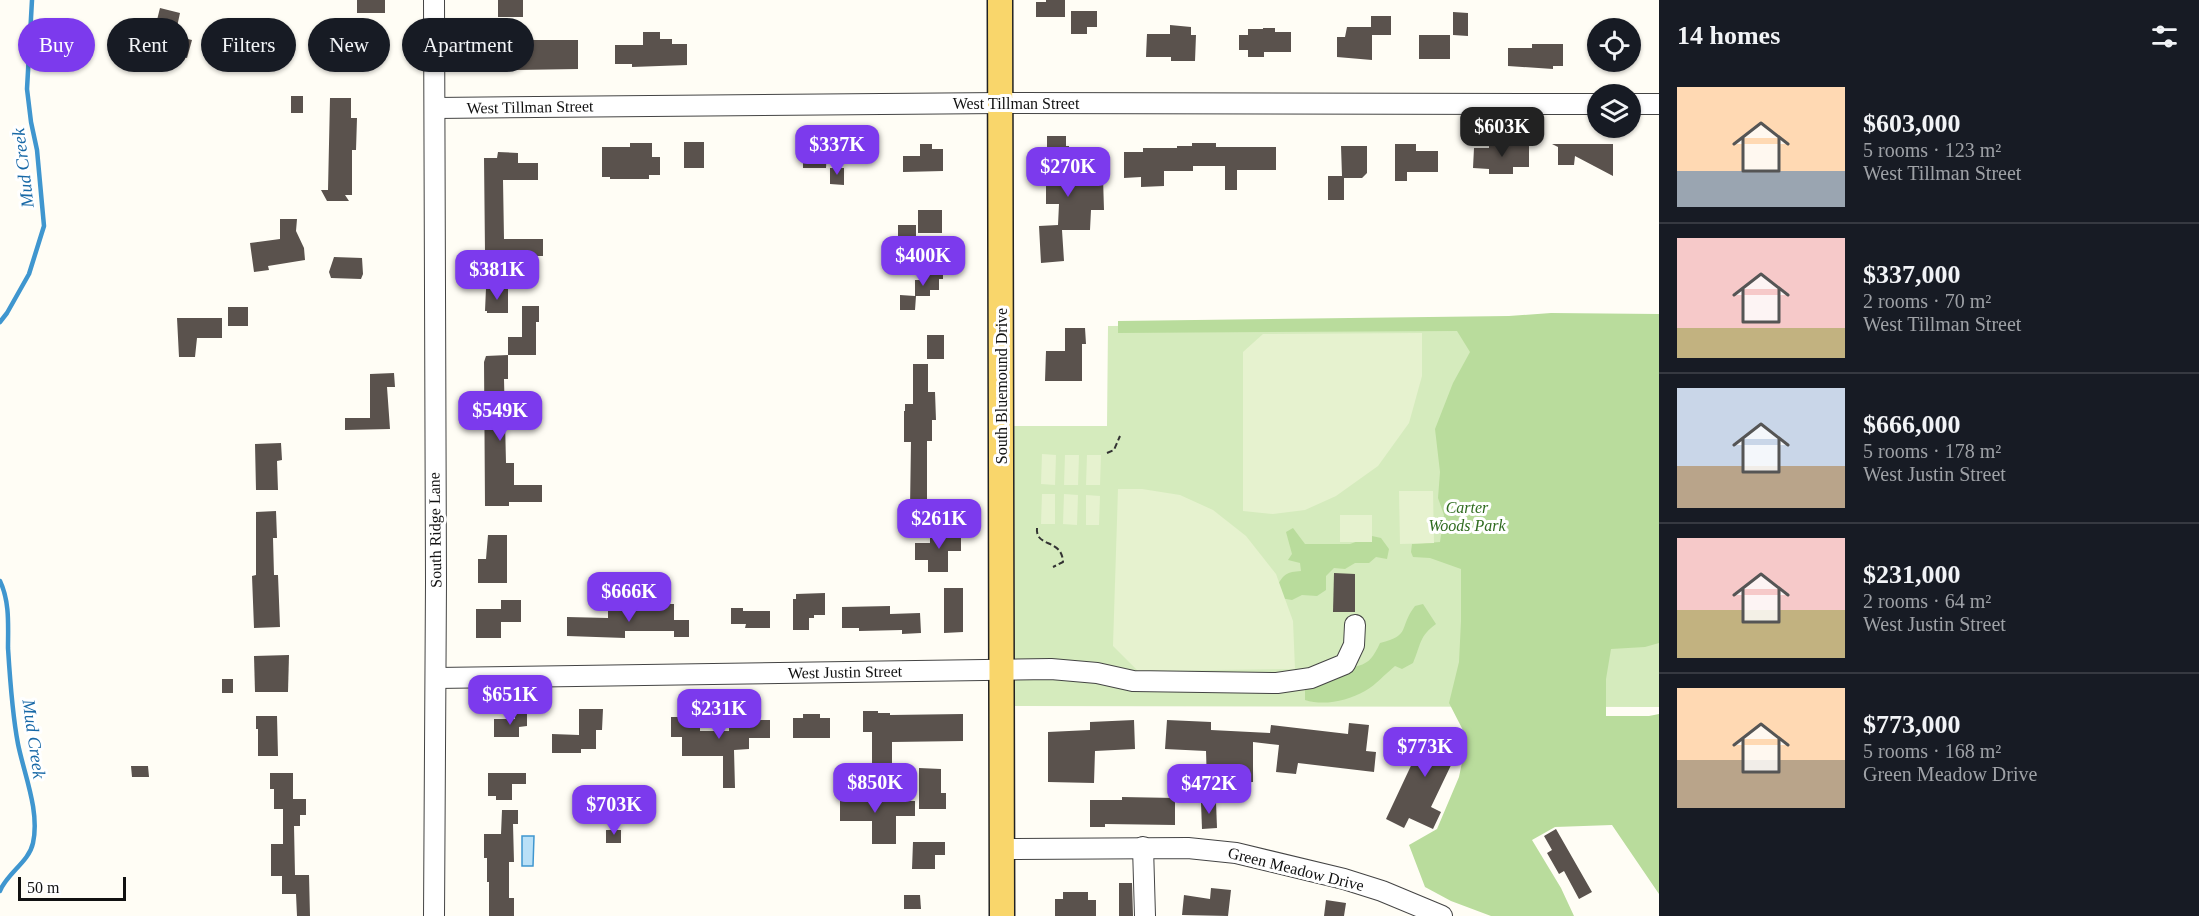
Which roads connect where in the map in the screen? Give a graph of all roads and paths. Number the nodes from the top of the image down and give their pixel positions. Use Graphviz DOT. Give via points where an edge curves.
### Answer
graph roads {
  1 [pos="434,0"];
  2 [pos="1000,0"];
  3 [pos="1001,102"];
  4 [pos="1587,104"];
  5 [pos="1641,104"];
  6 [pos="1659,104"];
  7 [pos="435,108"];
  8 [pos="1120,436"];
  9 [pos="1107,453"];
  10 [pos="1037,528"];
  11 [pos="1053,567"];
  12 [pos="1355,625"];
  13 [pos="1002,670"];
  14 [pos="436,678"];
  15 [pos="1143,847"];
  16 [pos="1001,849"];
  17 [pos="434,916"];
  18 [pos="1002,916"];
  19 [pos="1145,916"];
  20 [pos="1442,916"];
  1 -- 7 [label="street, South Ridge Lane"];
  2 -- 3 [label="main road, South Bluemound Drive"];
  3 -- 4 [label="street, West Tillman Street"];
  3 -- 7 [label="street, West Tillman Street"];
  3 -- 13 [label="main road, South Bluemound Drive"];
  5 -- 6 [label="street"];
  7 -- 14 [label="street, South Ridge Lane"];
  8 -- 9 [label="path" via="1114,450"];
  10 -- 11 [label="path" via="1039,538 1054,545 1063,556 1063,562"];
  12 -- 13 [label="street, West Justin Street" via="1354,645 1345,664 1311,678 1277,683 1133,681 1072,669"];
  13 -- 14 [label="street, West Justin Street"];
  13 -- 16 [label="main road, South Bluemound Drive"];
  14 -- 17 [label="street, South Ridge Lane"];
  15 -- 16 [label="street, Green Meadow Drive"];
  15 -- 19 [label="street"];
  15 -- 20 [label="street, Green Meadow Drive" via="1215,850 1270,860 1382,891"];
  16 -- 18 [label="main road, South Bluemound Drive"];
}
